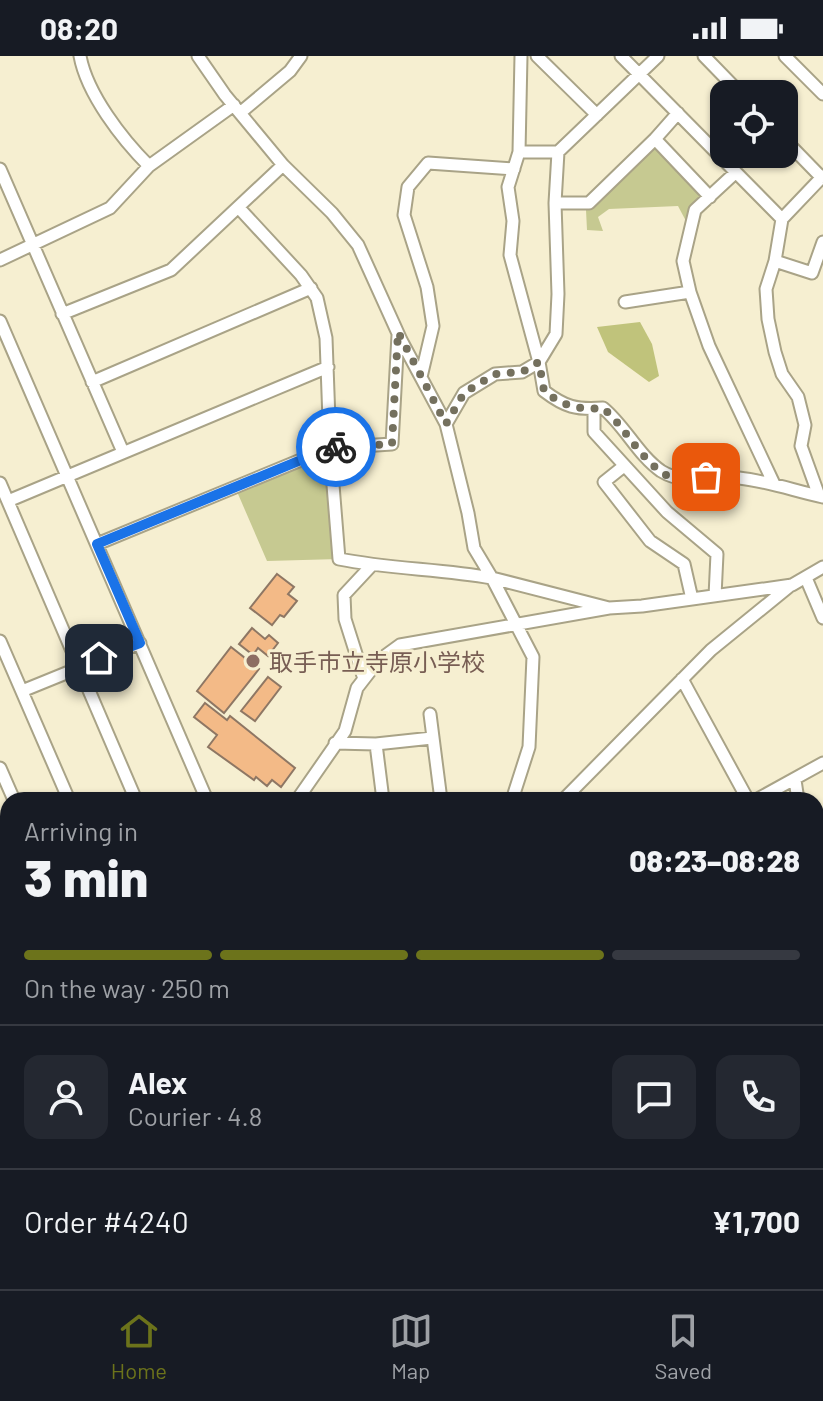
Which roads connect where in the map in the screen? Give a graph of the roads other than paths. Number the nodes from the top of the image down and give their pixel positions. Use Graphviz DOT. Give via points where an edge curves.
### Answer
graph roads {
  1 [pos="80,56"];
  2 [pos="198,56"];
  3 [pos="301,56"];
  4 [pos="521,56"];
  5 [pos="537,56"];
  6 [pos="621,56"];
  7 [pos="658,56"];
  8 [pos="704,56"];
  9 [pos="785,56"];
  10 [pos="639,75"];
  11 [pos="727,80"];
  12 [pos="823,94"];
  13 [pos="237,109"];
  14 [pos="678,113"];
  15 [pos="597,115"];
  16 [pos="655,139"];
  17 [pos="519,152"];
  18 [pos="558,152"];
  19 [pos="798,153"];
  20 [pos="283,165"];
  21 [pos="149,166"];
  22 [pos="0,169"];
  23 [pos="514,169"];
  24 [pos="735,173"];
  25 [pos="822,176"];
  26 [pos="710,197"];
  27 [pos="555,203"];
  28 [pos="239,208"];
  29 [pos="782,219"];
  30 [pos="823,242"];
  31 [pos="33,245"];
  32 [pos="0,260"];
  33 [pos="775,261"];
  34 [pos="311,288"];
  35 [pos="690,292"];
  36 [pos="625,302"];
  37 [pos="62,314"];
  38 [pos="0,321"];
  39 [pos="398,332"];
  40 [pos="539,362"];
  41 [pos="328,367"];
  42 [pos="421,377"];
  43 [pos="92,382"];
  44 [pos="594,409"];
  45 [pos="446,424"];
  46 [pos="330,448"];
  47 [pos="123,452"];
  48 [pos="624,466"];
  49 [pos="66,476"];
  50 [pos="0,483"];
  51 [pos="774,484"];
  52 [pos="821,496"];
  53 [pos="8,501"];
  54 [pos="97,544"];
  55 [pos="371,566"];
  56 [pos="823,567"];
  57 [pos="492,578"];
  58 [pos="806,578"];
  59 [pos="792,585"];
  60 [pos="715,596"];
  61 [pos="692,599"];
  62 [pos="609,608"];
  63 [pos="823,618"];
  64 [pos="517,624"];
  65 [pos="0,641"];
  66 [pos="140,643"];
  67 [pos="79,666"];
  68 [pos="364,679"];
  69 [pos="682,679"];
  70 [pos="22,691"];
  71 [pos="430,714"];
  72 [pos="432,738"];
  73 [pos="335,743"];
  74 [pos="376,744"];
  75 [pos="823,763"];
  76 [pos="0,768"];
  77 [pos="795,780"];
  78 [pos="10,792"];
  79 [pos="66,792"];
  80 [pos="133,792"];
  81 [pos="204,792"];
  82 [pos="302,792"];
  83 [pos="382,792"];
  84 [pos="440,792"];
  85 [pos="515,792"];
  86 [pos="571,792"];
  87 [pos="744,792"];
  88 [pos="772,792"];
  89 [pos="797,792"];
  1 -- 21 [label="street" via="91,87 125,142"];
  2 -- 13 [label="street"];
  3 -- 13 [label="street" via="290,71"];
  4 -- 17 [label="street"];
  5 -- 15 [label="street"];
  6 -- 10 [label="street"];
  7 -- 10 [label="street"];
  8 -- 11 [label="street"];
  9 -- 12 [label="street"];
  10 -- 14 [label="street"];
  10 -- 15 [label="street"];
  13 -- 20 [label="street"];
  13 -- 21 [label="street"];
  14 -- 16 [label="street"];
  14 -- 24 [label="street"];
  15 -- 18 [label="street"];
  16 -- 26 [label="street"];
  16 -- 27 [label="street" via="589,203"];
  17 -- 18 [label="street"];
  17 -- 23 [label="street"];
  18 -- 27 [label="street"];
  19 -- 25 [label="street"];
  20 -- 28 [label="street"];
  20 -- 39 [label="street" via="358,245"];
  21 -- 31 [label="street" via="110,208"];
  22 -- 31 [label="street"];
  23 -- 40 [label="street" via="508,187 510,255"];
  23 -- 42 [label="street" via="428,163 408,187 404,215 427,287 433,326"];
  24 -- 26 [label="street"];
  24 -- 29 [label="street"];
  25 -- 29 [label="street"];
  26 -- 35 [label="street" via="695,210 683,261"];
  27 -- 40 [label="street" via="556,334"];
  28 -- 34 [label="street"];
  28 -- 37 [label="street" via="171,270"];
  29 -- 33 [label="street"];
  30 -- 33 [label="street" via="812,273"];
  31 -- 32 [label="street"];
  31 -- 37 [label="street"];
  33 -- 52 [label="street" via="766,289 768,319 782,374 798,397 805,425 801,446"];
  34 -- 41 [label="street" via="326,338"];
  34 -- 43 [label="street"];
  35 -- 36 [label="street"];
  35 -- 51 [label="street" via="709,346"];
  37 -- 43 [label="street"];
  38 -- 49 [label="street"];
  39 -- 42 [label="street"];
  39 -- 46 [label="street" via="392,444"];
  40 -- 44 [label="street" via="544,391 580,410"];
  40 -- 45 [label="street" via="522,372 495,374 464,393"];
  41 -- 46 [label="street"];
  41 -- 47 [label="street"];
  42 -- 45 [label="street"];
  43 -- 47 [label="street"];
  44 -- 48 [label="street" via="594,432"];
  44 -- 51 [label="street" via="603,408 660,470 682,481 729,478"];
  45 -- 57 [label="street" via="474,548"];
  46 -- 54 [label="street"];
  46 -- 55 [label="street" via="339,559"];
  47 -- 49 [label="street"];
  48 -- 60 [label="street" via="717,554"];
  48 -- 61 [label="street" via="604,482 650,541 684,564"];
  49 -- 53 [label="street"];
  49 -- 54 [label="street"];
  50 -- 53 [label="street"];
  51 -- 52 [label="street"];
  53 -- 67 [label="street"];
  54 -- 66 [label="street"];
  55 -- 57 [label="street"];
  55 -- 68 [label="street" via="344,595 345,619"];
  56 -- 58 [label="street"];
  57 -- 62 [label="street"];
  57 -- 64 [label="street"];
  58 -- 59 [label="street"];
  58 -- 63 [label="street"];
  59 -- 60 [label="street"];
  59 -- 69 [label="street"];
  60 -- 61 [label="street"];
  61 -- 62 [label="street"];
  62 -- 64 [label="street"];
  64 -- 68 [label="street" via="400,645"];
  64 -- 85 [label="street" via="533,657 533,679 529,747"];
  65 -- 70 [label="street"];
  66 -- 67 [label="street"];
  66 -- 81 [label="street"];
  67 -- 70 [label="street"];
  67 -- 80 [label="street"];
  68 -- 73 [label="street" via="345,731"];
  69 -- 86 [label="street"];
  69 -- 87 [label="street"];
  70 -- 79 [label="street"];
  71 -- 72 [label="street"];
  72 -- 74 [label="street"];
  72 -- 84 [label="street"];
  73 -- 74 [label="street"];
  73 -- 82 [label="street"];
  74 -- 83 [label="street"];
  75 -- 77 [label="street"];
  76 -- 78 [label="street"];
  77 -- 88 [label="street"];
  77 -- 89 [label="street"];
}
